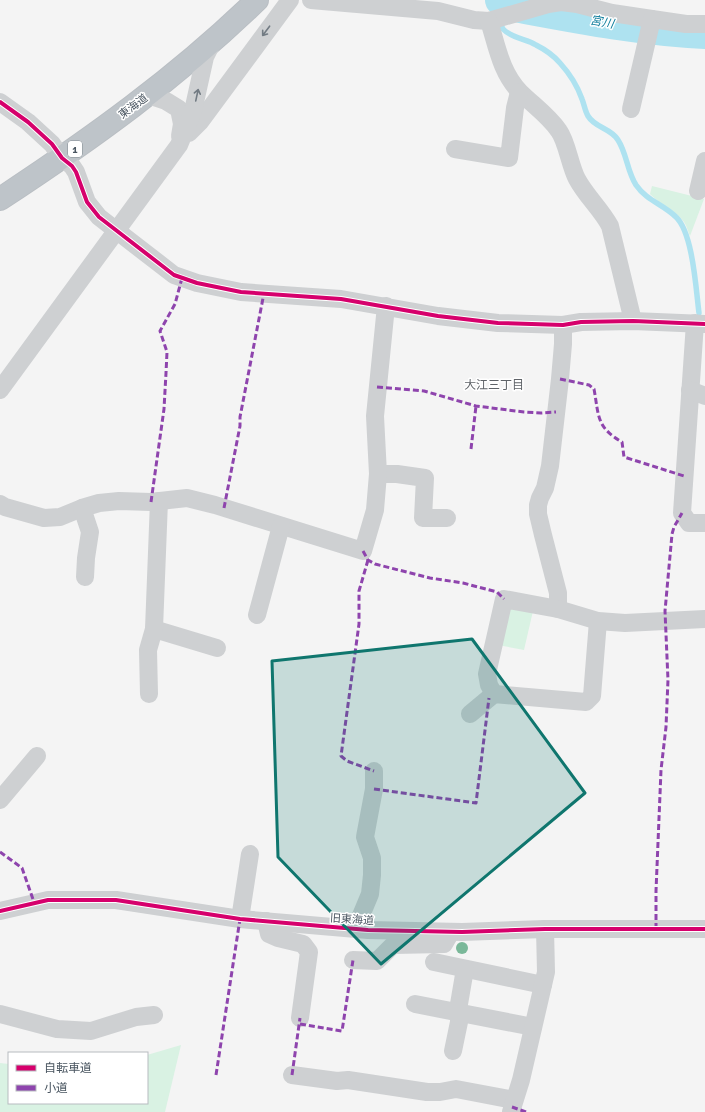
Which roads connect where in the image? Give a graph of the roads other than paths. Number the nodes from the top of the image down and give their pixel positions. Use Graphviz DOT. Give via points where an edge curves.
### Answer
graph roads {
  1 [pos="290,0"];
  2 [pos="311,0"];
  3 [pos="253,1"];
  4 [pos="577,2"];
  5 [pos="544,3"];
  6 [pos="502,17"];
  7 [pos="705,24"];
  8 [pos="650,25"];
  9 [pos="213,40"];
  10 [pos="519,92"];
  11 [pos="148,95"];
  12 [pos="0,102"];
  13 [pos="631,109"];
  14 [pos="178,145"];
  15 [pos="455,149"];
  16 [pos="62,158"];
  17 [pos="705,161"];
  18 [pos="698,191"];
  19 [pos="0,199"];
  20 [pos="117,229"];
  21 [pos="386,306"];
  22 [pos="633,321"];
  23 [pos="700,323"];
  24 [pos="563,325"];
  25 [pos="0,390"];
  26 [pos="697,393"];
  27 [pos="378,474"];
  28 [pos="159,501"];
  29 [pos="0,504"];
  30 [pos="82,508"];
  31 [pos="448,518"];
  32 [pos="705,524"];
  33 [pos="281,526"];
  34 [pos="85,577"];
  35 [pos="558,609"];
  36 [pos="257,614"];
  37 [pos="705,619"];
  38 [pos="598,620"];
  39 [pos="154,629"];
  40 [pos="217,648"];
  41 [pos="149,694"];
  42 [pos="494,694"];
  43 [pos="470,714"];
  44 [pos="37,756"];
  45 [pos="374,771"];
  46 [pos="0,800"];
  47 [pos="250,854"];
  48 [pos="0,911"];
  49 [pos="240,919"];
  50 [pos="266,921"];
  51 [pos="354,928"];
  52 [pos="545,929"];
  53 [pos="705,929"];
  54 [pos="451,932"];
  55 [pos="354,960"];
  56 [pos="434,962"];
  57 [pos="465,969"];
  58 [pos="543,985"];
  59 [pos="415,1004"];
  60 [pos="458,1012"];
  61 [pos="0,1014"];
  62 [pos="154,1015"];
  63 [pos="300,1018"];
  64 [pos="533,1027"];
  65 [pos="453,1051"];
  66 [pos="292,1075"];
  67 [pos="512,1106"];
  1 -- 14 [label="street, one-way" via="200,122"];
  2 -- 6 [label="street" via="438,11 474,20"];
  3 -- 9 [label="highway, 東海道 / 1"];
  4 -- 5 [label="street"];
  4 -- 8 [label="street"];
  5 -- 6 [label="street"];
  6 -- 10 [label="street" via="506,73"];
  7 -- 8 [label="street"];
  8 -- 13 [label="street"];
  9 -- 11 [label="highway, 東海道 / 1"];
  14 -- 9 [label="street, one-way" via="193,111 205,57"];
  10 -- 15 [label="street" via="509,158"];
  10 -- 22 [label="street" via="560,132 576,178 610,226"];
  11 -- 14 [label="street" via="166,101 178,109 182,124"];
  11 -- 16 [label="highway, 東海道 / 1"];
  12 -- 16 [label="street" via="28,122 52,144"];
  14 -- 20 [label="street"];
  16 -- 19 [label="highway, 東海道 / 1"];
  16 -- 20 [label="street" via="76,172 87,202 99,217"];
  17 -- 18 [label="street"];
  20 -- 21 [label="street" via="174,275 197,283 241,292 342,299"];
  20 -- 25 [label="street"];
  21 -- 24 [label="street" via="438,316 498,323"];
  21 -- 27 [label="street" via="375,416"];
  22 -- 23 [label="street"];
  22 -- 24 [label="street"];
  23 -- 26 [label="street"];
  24 -- 35 [label="street" via="550,466 538,504 538,514 558,593"];
  26 -- 32 [label="street" via="682,513 689,523"];
  27 -- 31 [label="street" via="425,478 423,518"];
  27 -- 33 [label="street" via="375,510 363,551"];
  28 -- 30 [label="street" via="119,501"];
  28 -- 33 [label="street" via="187,498"];
  28 -- 39 [label="street"];
  29 -- 30 [label="street" via="44,518 60,517"];
  30 -- 34 [label="street" via="90,532"];
  33 -- 36 [label="street"];
  35 -- 38 [label="street"];
  35 -- 42 [label="street" via="504,599 487,674"];
  37 -- 38 [label="street" via="625,623"];
  38 -- 42 [label="street" via="592,696 586,702"];
  39 -- 40 [label="street"];
  39 -- 41 [label="street" via="148,650"];
  42 -- 43 [label="street"];
  44 -- 46 [label="street"];
  45 -- 51 [label="street" via="374,789 364,837 372,858 370,894"];
  47 -- 49 [label="street"];
  48 -- 49 [label="street, 旧東海道" via="48,900 116,900"];
  49 -- 50 [label="street, 旧東海道"];
  50 -- 51 [label="street, 旧東海道"];
  50 -- 63 [label="street" via="269,934 303,944 309,952"];
  51 -- 54 [label="street, 旧東海道"];
  52 -- 53 [label="street, 旧東海道"];
  52 -- 54 [label="street, 旧東海道"];
  52 -- 58 [label="street" via="547,958"];
  54 -- 55 [label="street" via="444,944 393,944 377,961"];
  56 -- 57 [label="street"];
  57 -- 58 [label="street"];
  57 -- 60 [label="street"];
  58 -- 64 [label="street"];
  59 -- 60 [label="street"];
  60 -- 64 [label="street"];
  60 -- 65 [label="street"];
  61 -- 62 [label="street" via="57,1029 91,1031 136,1017"];
  64 -- 67 [label="street" via="521,1080"];
  66 -- 67 [label="street" via="348,1080 427,1092 456,1089"];
}
